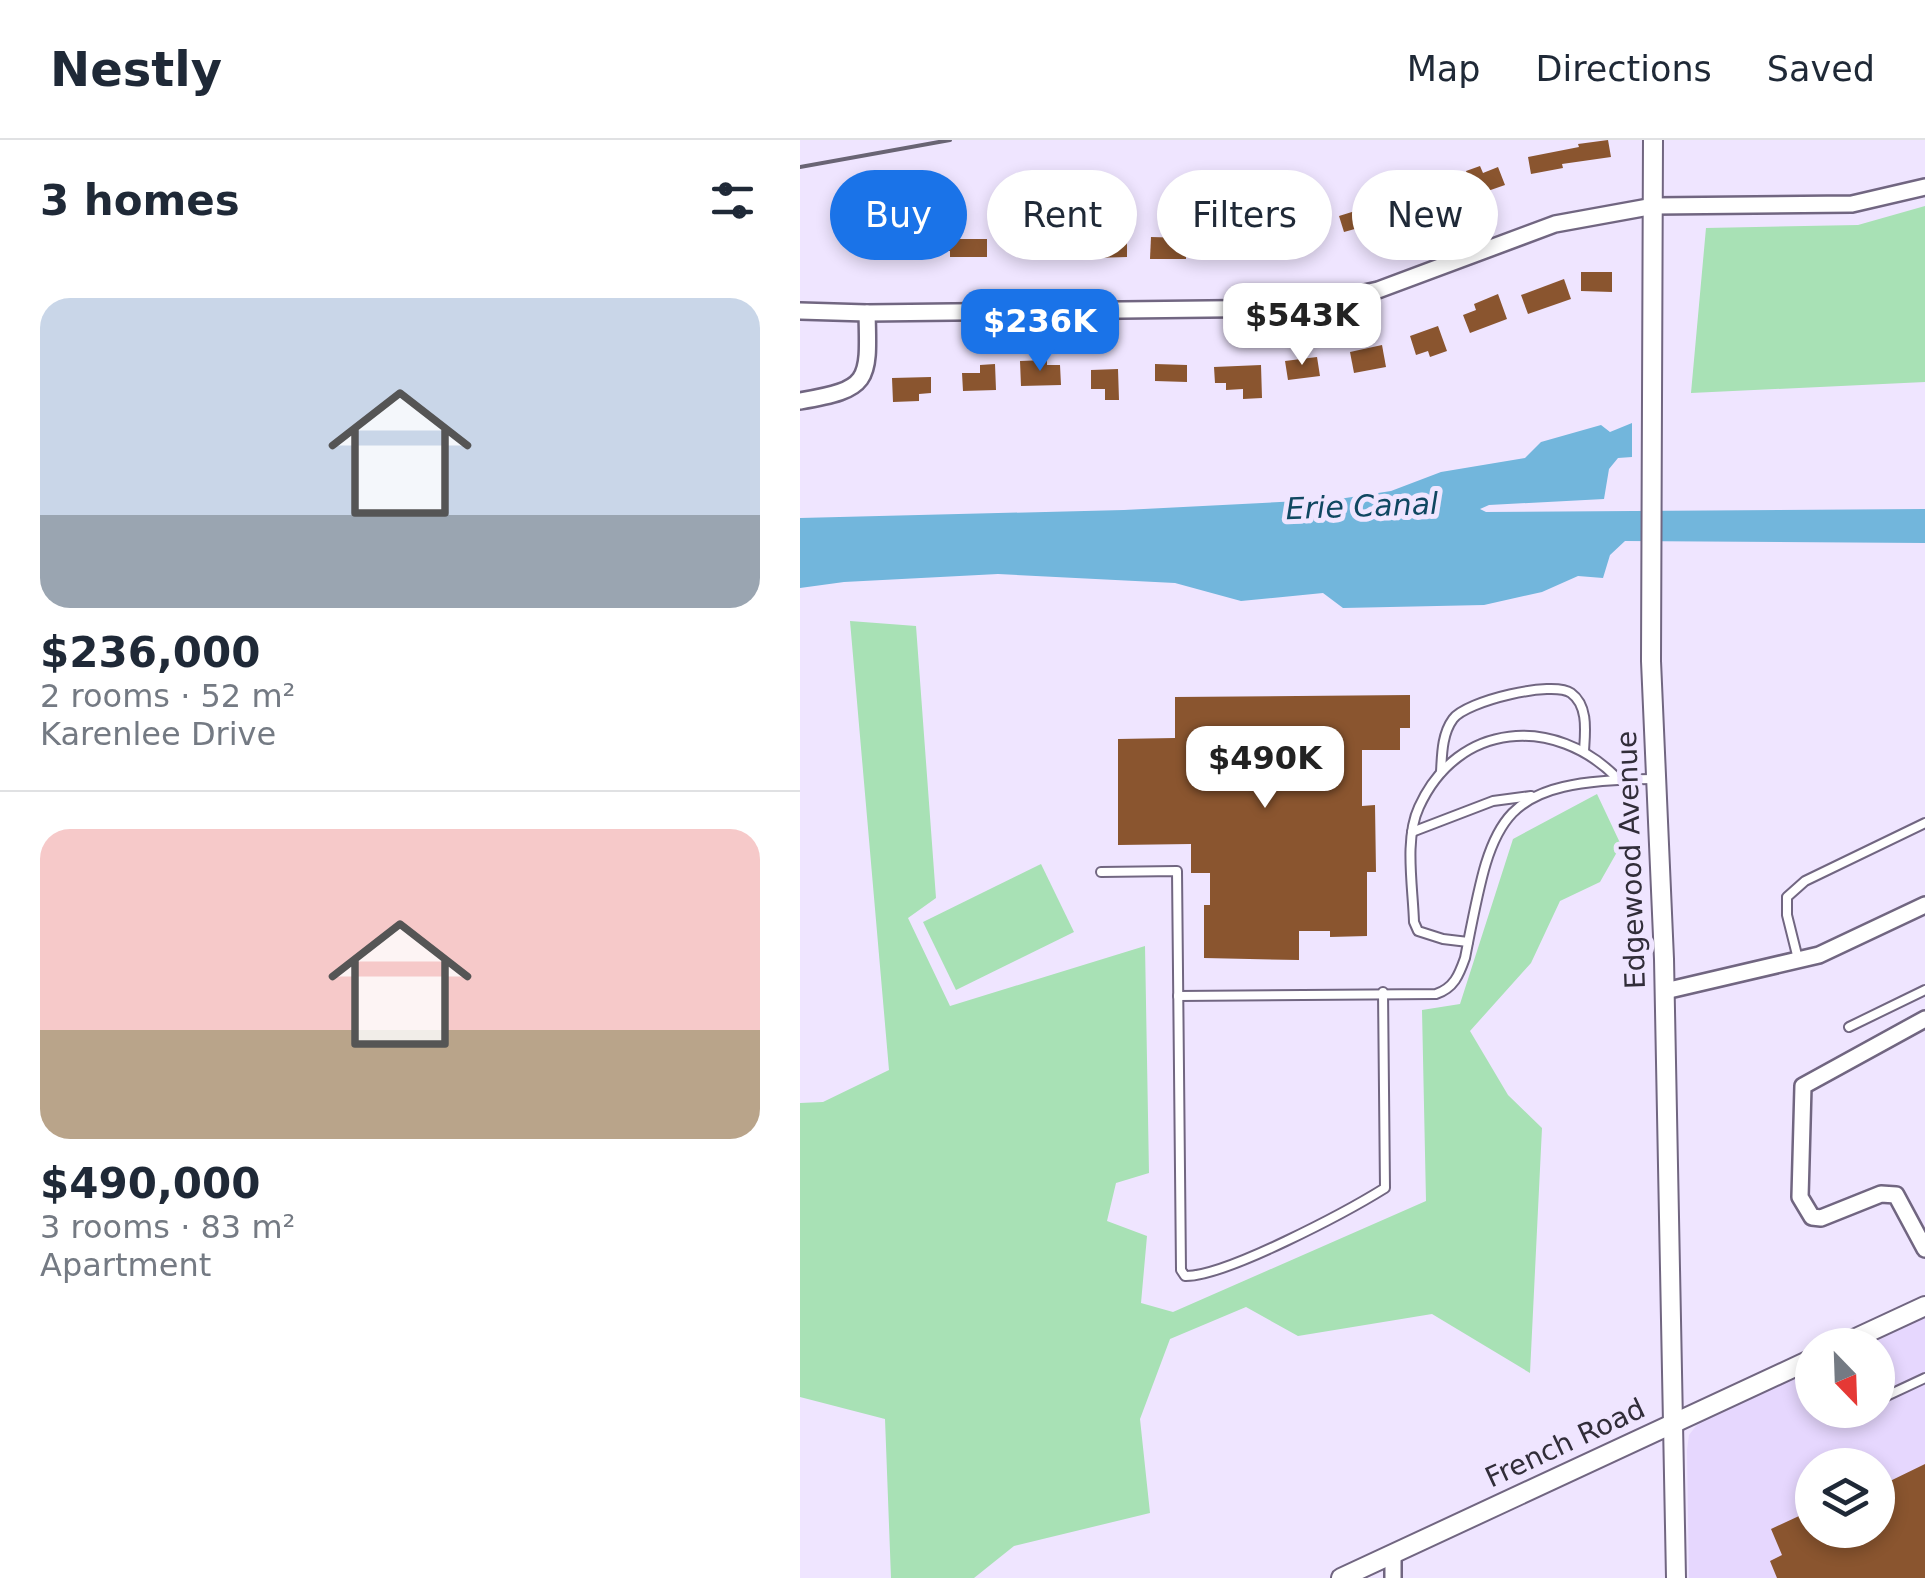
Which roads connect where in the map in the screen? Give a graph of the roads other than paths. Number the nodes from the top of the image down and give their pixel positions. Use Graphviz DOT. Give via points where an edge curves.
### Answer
graph roads {
  1 [pos="1653,140"];
  2 [pos="1925,187"];
  3 [pos="1654,206"];
  4 [pos="800,311"];
  5 [pos="867,314"];
  6 [pos="800,401"];
  7 [pos="1584,752"];
  8 [pos="1441,772"];
  9 [pos="1617,778"];
  10 [pos="1654,779"];
  11 [pos="1531,796"];
  12 [pos="1925,823"];
  13 [pos="1412,832"];
  14 [pos="1101,872"];
  15 [pos="1923,912"];
  16 [pos="1468,942"];
  17 [pos="1799,960"];
  18 [pos="1925,990"];
  19 [pos="1664,991"];
  20 [pos="1384,992"];
  21 [pos="1178,996"];
  22 [pos="1925,1020"];
  23 [pos="1849,1026"];
  24 [pos="1925,1249"];
  25 [pos="1925,1306"];
  26 [pos="1878,1328"];
  27 [pos="1795,1366"];
  28 [pos="1925,1378"];
  29 [pos="1895,1392"];
  30 [pos="1672,1424"];
  31 [pos="1394,1554"];
  32 [pos="1341,1578"];
  33 [pos="1394,1578"];
  34 [pos="1676,1578"];
  1 -- 3 [label="street, Edgewood Avenue"];
  2 -- 3 [label="street" via="1852,204"];
  3 -- 5 [label="street" via="1555,224 1378,290 1297,308"];
  3 -- 10 [label="street, Edgewood Avenue"];
  4 -- 5 [label="street"];
  5 -- 6 [label="street" via="868,353 856,386"];
  7 -- 8 [label="lane" via="1516,734 1460,756"];
  7 -- 8 [label="lane" via="1583,708 1573,694 1516,693 1459,712 1446,732"];
  7 -- 9 [label="lane"];
  8 -- 13 [label="lane" via="1418,808"];
  9 -- 10 [label="lane"];
  9 -- 11 [label="lane"];
  10 -- 19 [label="street, Edgewood Avenue"];
  11 -- 13 [label="lane" via="1493,801"];
  11 -- 16 [label="lane" via="1490,846"];
  12 -- 17 [label="lane" via="1805,881 1787,897"];
  13 -- 16 [label="lane" via="1418,931"];
  14 -- 21 [label="lane" via="1177,870"];
  15 -- 17 [label="street"];
  16 -- 20 [label="lane" via="1446,991"];
  17 -- 19 [label="street"];
  18 -- 23 [label="lane"];
  19 -- 30 [label="street, Edgewood Avenue"];
  20 -- 21 [label="lane"];
  20 -- 21 [label="lane" via="1385,1188 1223,1268 1193,1276 1181,1270"];
  22 -- 24 [label="street" via="1803,1086 1800,1164 1800,1197 1812,1217 1889,1193 1901,1202"];
  25 -- 26 [label="street"];
  27 -- 30 [label="street, French Road"];
  28 -- 29 [label="lane"];
  30 -- 31 [label="street, French Road"];
  30 -- 34 [label="street, Edgewood Avenue"];
  31 -- 32 [label="street, French Road"];
  31 -- 33 [label="street"];
}
